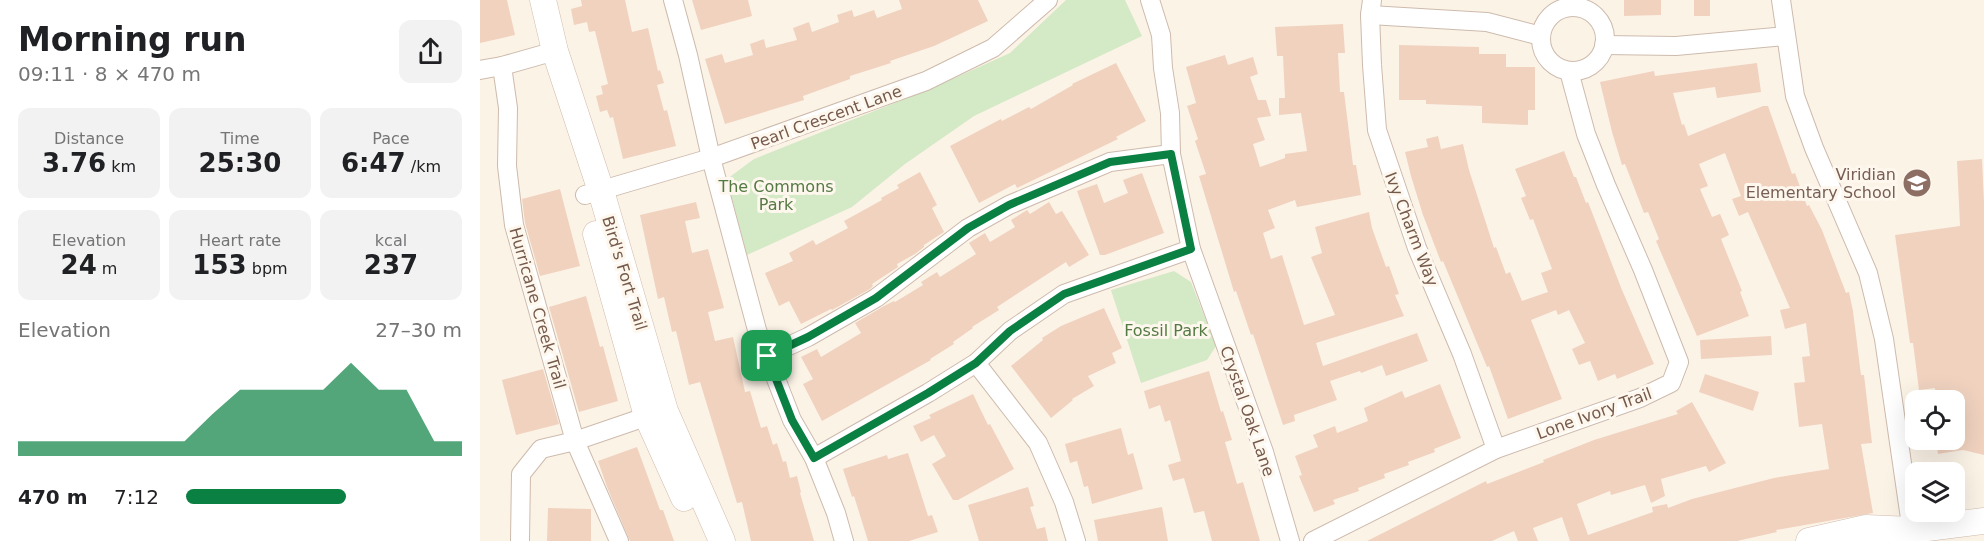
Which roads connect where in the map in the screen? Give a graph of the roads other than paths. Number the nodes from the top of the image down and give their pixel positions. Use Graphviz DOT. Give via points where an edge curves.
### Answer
graph roads {
  1 [pos="531,0"];
  2 [pos="543,0"];
  3 [pos="673,0"];
  4 [pos="1048,0"];
  5 [pos="1150,0"];
  6 [pos="1780,0"];
  7 [pos="1575,3"];
  8 [pos="1371,7"];
  9 [pos="1541,36"];
  10 [pos="1785,36"];
  11 [pos="1604,45"];
  12 [pos="550,52"];
  13 [pos="502,66"];
  14 [pos="480,70"];
  15 [pos="1569,71"];
  16 [pos="1171,154"];
  17 [pos="711,158"];
  18 [pos="593,193"];
  19 [pos="1191,249"];
  20 [pos="767,356"];
  21 [pos="976,363"];
  22 [pos="656,414"];
  23 [pos="575,441"];
  24 [pos="1496,448"];
  25 [pos="814,458"];
  26 [pos="1984,521"];
  27 [pos="1912,535"];
  28 [pos="520,541"];
  29 [pos="619,541"];
  30 [pos="704,541"];
  31 [pos="722,541"];
  32 [pos="844,541"];
  33 [pos="1076,541"];
  34 [pos="1290,541"];
  35 [pos="1313,541"];
  36 [pos="1809,541"];
  1 -- 12 [label="street, Bird's Fort Trail"];
  2 -- 12 [label="street, Bird's Fort Trail"];
  3 -- 17 [label="street"];
  4 -- 17 [label="street, Pearl Crescent Lane" via="993,48 926,81"];
  5 -- 16 [label="street, Crystal Oak Lane" via="1161,35"];
  6 -- 10 [label="street"];
  7 -- 9 [label="street" via="1551,15"];
  7 -- 11 [label="street" via="1601,24"];
  8 -- 9 [label="street" via="1487,22"];
  8 -- 24 [label="street, Ivy Charm Way" via="1377,130 1417,248"];
  9 -- 15 [label="street" via="1545,56 1560,69"];
  10 -- 11 [label="street" via="1676,46"];
  10 -- 27 [label="street" via="1795,96 1868,273 1884,339"];
  11 -- 15 [label="street" via="1592,65"];
  12 -- 13 [label="street"];
  12 -- 18 [label="street, Bird's Fort Trail"];
  13 -- 14 [label="street"];
  13 -- 23 [label="street, Hurricane Creek Trail" via="514,225"];
  15 -- 24 [label="street, Lone Ivory Trail" via="1586,134 1679,364 1671,383 1640,398"];
  16 -- 19 [label="street, Crystal Oak Lane"];
  16 -- 20 [label="street" via="1110,162 1009,205 968,228 876,298"];
  17 -- 18 [label="street, Pearl Crescent Lane"];
  17 -- 20 [label="street"];
  18 -- 22 [label="street, Bird's Fort Trail"];
  19 -- 21 [label="street" via="1064,294 1010,331"];
  19 -- 34 [label="street, Crystal Oak Lane" via="1264,452"];
  20 -- 25 [label="street" via="792,420"];
  21 -- 25 [label="street"];
  21 -- 33 [label="street" via="1038,443"];
  22 -- 23 [label="street"];
  22 -- 30 [label="street, Bird's Fort Trail" via="662,455"];
  22 -- 31 [label="street, Bird's Fort Trail" via="688,468"];
  23 -- 28 [label="street" via="541,449 521,474"];
  23 -- 29 [label="street, Hurricane Creek Trail"];
  24 -- 35 [label="street, Lone Ivory Trail"];
  25 -- 32 [label="street"];
  26 -- 27 [label="street"];
  27 -- 36 [label="street" via="1866,528"];
}
